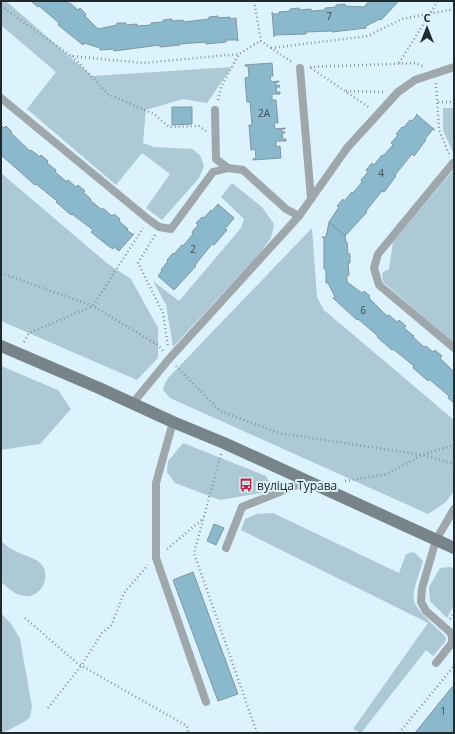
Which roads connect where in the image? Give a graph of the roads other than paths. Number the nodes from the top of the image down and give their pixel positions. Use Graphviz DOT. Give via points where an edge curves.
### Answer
graph roads {
  1 [pos="454,67"];
  2 [pos="300,68"];
  3 [pos="1,98"];
  4 [pos="215,110"];
  5 [pos="453,163"];
  6 [pos="228,168"];
  7 [pos="311,198"];
  8 [pos="299,216"];
  9 [pos="1,346"];
  10 [pos="454,348"];
  11 [pos="132,404"];
  12 [pos="173,422"];
  13 [pos="307,481"];
  14 [pos="454,509"];
  15 [pos="436,540"];
  16 [pos="226,548"];
  17 [pos="454,548"];
  18 [pos="436,663"];
  19 [pos="206,702"];
  1 -- 7 [label="lane" via="415,80 398,92 347,148"];
  2 -- 7 [label="lane"];
  3 -- 6 [label="lane" via="159,227 171,229 213,172"];
  4 -- 6 [label="lane" via="216,159"];
  5 -- 10 [label="lane" via="378,254 374,268 379,285"];
  6 -- 8 [label="lane" via="243,170 286,209"];
  7 -- 8 [label="lane"];
  8 -- 11 [label="lane" via="169,359"];
  9 -- 11 [label="main road"];
  11 -- 12 [label="main road"];
  12 -- 13 [label="main road"];
  12 -- 19 [label="lane" via="156,483 156,558"];
  13 -- 15 [label="main road"];
  13 -- 16 [label="lane" via="242,507"];
  14 -- 15 [label="lane"];
  15 -- 17 [label="main road"];
  15 -- 18 [label="lane" via="422,588 421,602 426,611 450,632 452,642"];
}
